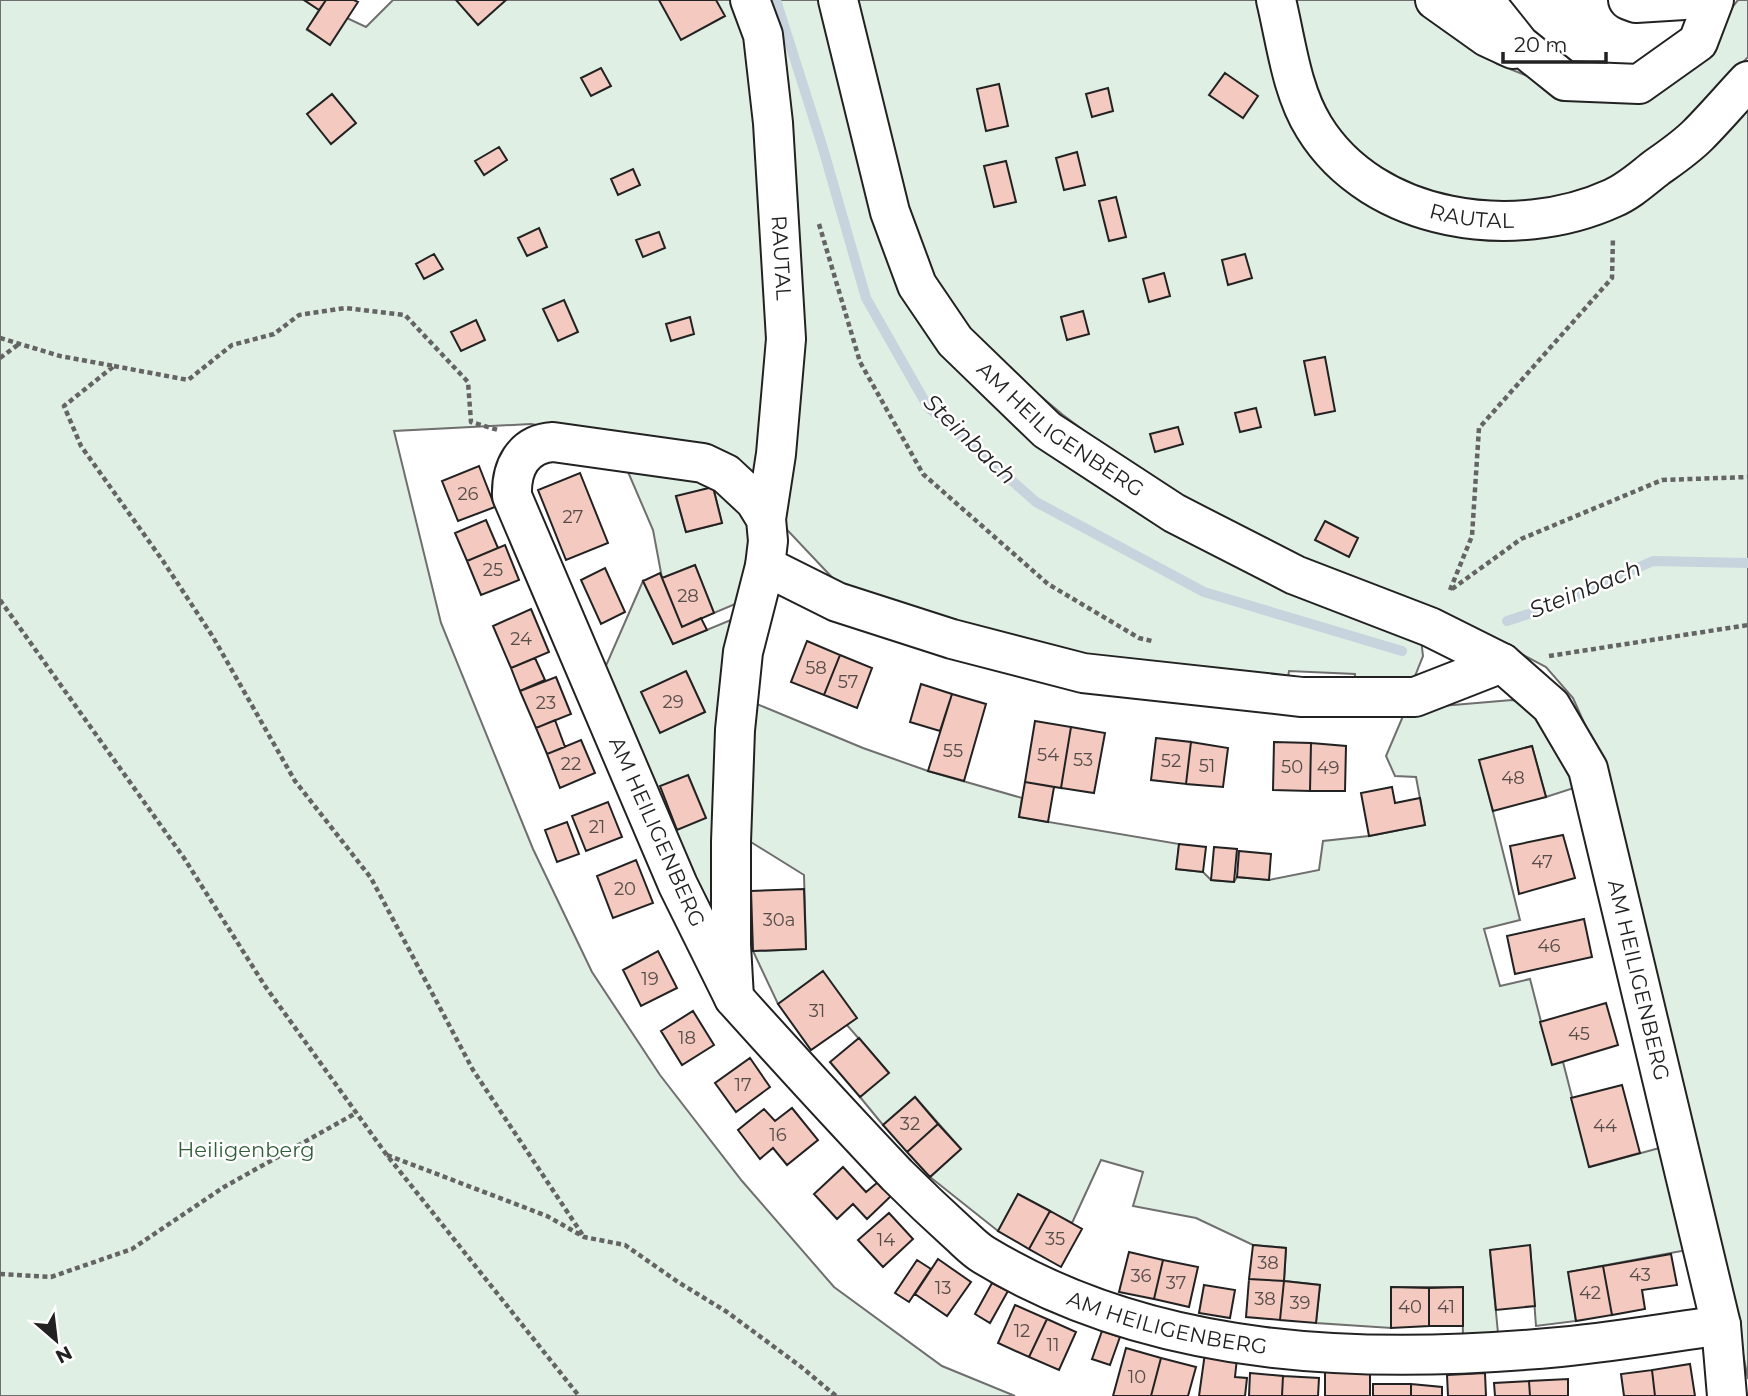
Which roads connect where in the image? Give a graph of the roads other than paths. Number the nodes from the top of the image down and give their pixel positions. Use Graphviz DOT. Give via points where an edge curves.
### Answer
graph roads {
  1 [pos="750,0"];
  2 [pos="838,0"];
  3 [pos="1276,0"];
  4 [pos="1435,0"];
  5 [pos="1484,0"];
  6 [pos="1628,0"];
  7 [pos="1684,0"];
  8 [pos="1714,0"];
  9 [pos="1540,61"];
  10 [pos="1748,81"];
  11 [pos="766,519"];
  12 [pos="765,566"];
  13 [pos="1502,663"];
  14 [pos="734,998"];
  15 [pos="1721,1325"];
  16 [pos="1727,1396"];
  1 -- 11 [label="street, RAUTAL" via="764,35 786,340"];
  2 -- 13 [label="street, AM HEILIGENBERG" via="890,212 917,285 955,341 1047,430 1174,513 1295,575 1430,626"];
  3 -- 10 [label="street, RAUTAL" via="1298,94 1327,147 1368,184 1425,210 1531,220 1569,214 1613,198 1634,187 1696,137"];
  4 -- 9 [label="street" via="1487,37"];
  5 -- 9 [label="street" via="1520,46"];
  6 -- 7 [label="street"];
  8 -- 9 [label="street" via="1698,42 1639,84 1565,80"];
  11 -- 12 [label="street, AM HEILIGENBERG"];
  11 -- 14 [label="street, AM HEILIGENBERG" via="755,501 726,474 703,463 543,442 524,454 512,476 512,496 678,885"];
  12 -- 13 [label="street" via="837,602 1083,673 1302,697 1415,697"];
  12 -- 14 [label="street, AM HEILIGENBERG" via="743,652 735,730 731,842"];
  13 -- 15 [label="street, AM HEILIGENBERG" via="1550,706 1588,769"];
  14 -- 15 [label="street, AM HEILIGENBERG" via="856,1133 928,1207 982,1254 1065,1297 1143,1324 1265,1348 1361,1355 1563,1347"];
  15 -- 16 [label="street, AM HEILIGENBERG"];
}
